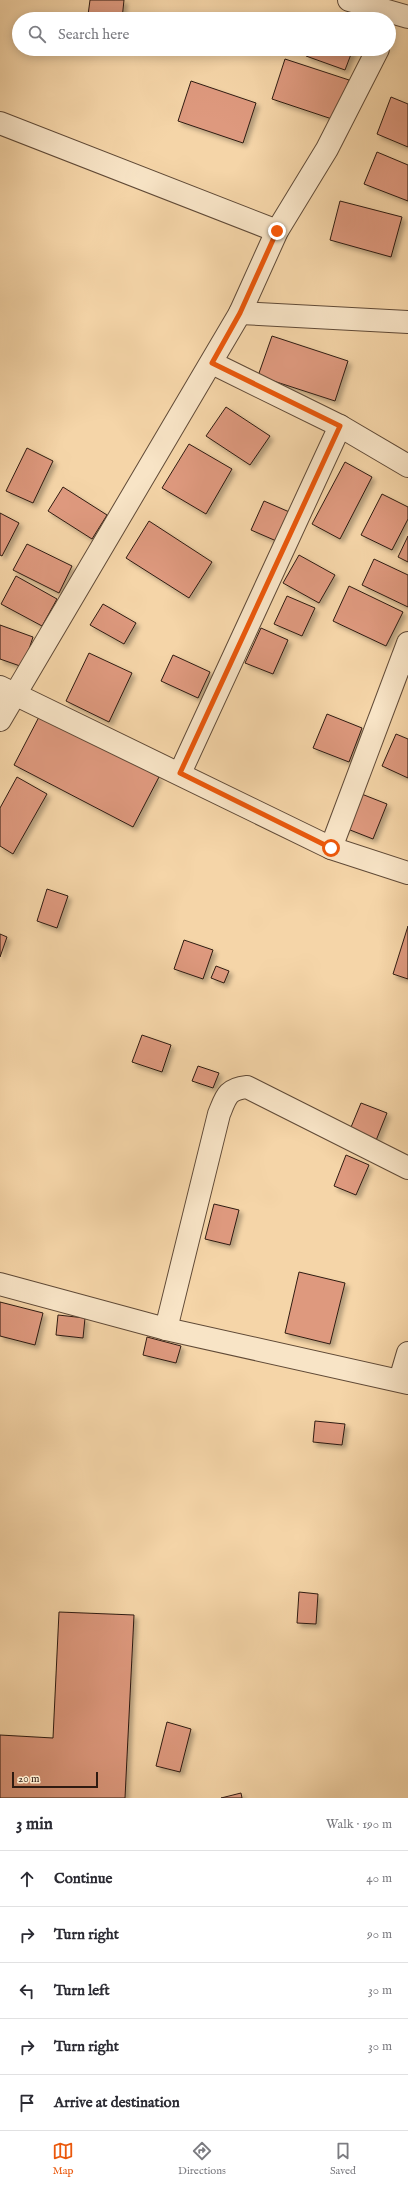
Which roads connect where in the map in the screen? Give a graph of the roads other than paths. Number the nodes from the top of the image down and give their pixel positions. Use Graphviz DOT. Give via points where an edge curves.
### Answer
graph roads {
  1 [pos="349,0"];
  2 [pos="388,12"];
  3 [pos="374,56"];
  4 [pos="0,123"];
  5 [pos="277,231"];
  6 [pos="240,313"];
  7 [pos="408,322"];
  8 [pos="212,363"];
  9 [pos="340,426"];
  10 [pos="408,466"];
  11 [pos="408,643"];
  12 [pos="8,691"];
  13 [pos="0,720"];
  14 [pos="180,773"];
  15 [pos="331,848"];
  16 [pos="406,868"];
  17 [pos="408,1168"];
  18 [pos="0,1284"];
  19 [pos="166,1329"];
  20 [pos="408,1353"];
  21 [pos="404,1382"];
  1 -- 2 [label="street"];
  3 -- 5 [label="street" via="327,149"];
  4 -- 5 [label="street"];
  5 -- 6 [label="street"];
  6 -- 7 [label="street"];
  6 -- 8 [label="street"];
  8 -- 9 [label="street"];
  8 -- 12 [label="street"];
  9 -- 10 [label="street"];
  9 -- 14 [label="street"];
  11 -- 15 [label="street"];
  12 -- 13 [label="street"];
  12 -- 14 [label="street"];
  14 -- 15 [label="street"];
  15 -- 16 [label="street"];
  17 -- 19 [label="street" via="247,1087 235,1088 226,1096 219,1114"];
  18 -- 19 [label="street"];
  19 -- 21 [label="street"];
  20 -- 21 [label="street"];
}
